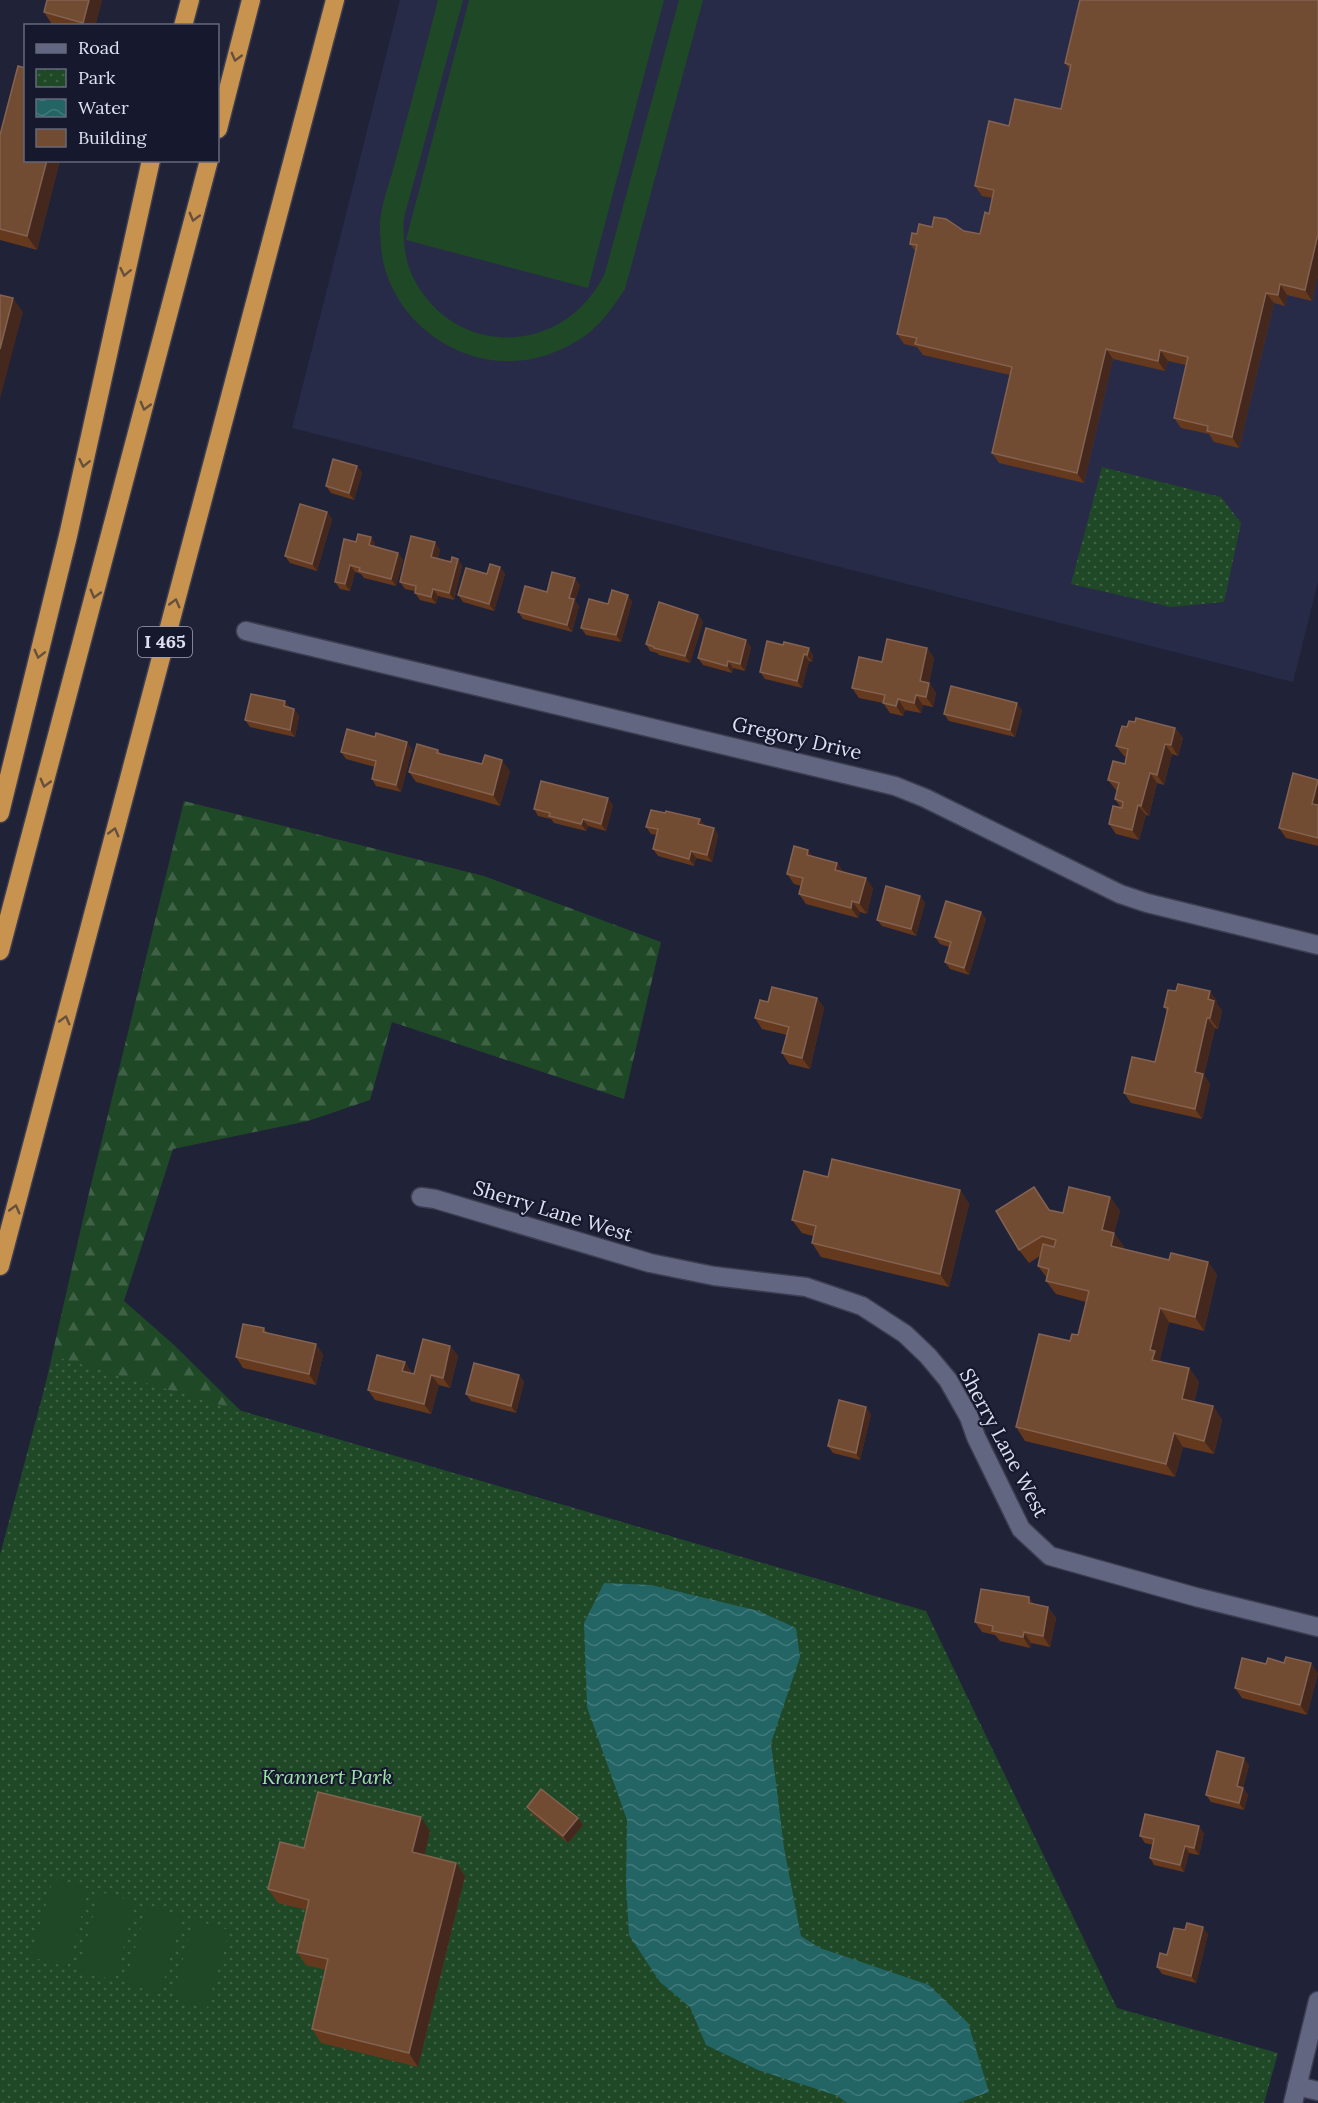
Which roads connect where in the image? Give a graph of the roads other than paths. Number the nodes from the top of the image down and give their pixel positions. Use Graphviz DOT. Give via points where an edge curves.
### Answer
graph roads {
  1 [pos="190,0"];
  2 [pos="251,0"];
  3 [pos="336,0"];
  4 [pos="184,24"];
  5 [pos="219,125"];
  6 [pos="151,162"];
  7 [pos="208,162"];
  8 [pos="246,631"];
  9 [pos="0,813"];
  10 [pos="1318,945"];
  11 [pos="0,951"];
  12 [pos="421,1197"];
  13 [pos="0,1266"];
  14 [pos="1318,1627"];
  15 [pos="1318,2001"];
  16 [pos="1318,2091"];
  17 [pos="1295,2094"];
  1 -- 4 [label="highway"];
  2 -- 5 [label="highway, one-way"];
  13 -- 3 [label="highway, I 465, one-way"];
  6 -- 9 [label="highway, one-way" via="68,536"];
  7 -- 11 [label="highway, one-way"];
  8 -- 10 [label="street, Gregory Drive" via="895,786 1120,894"];
  12 -- 14 [label="street, Sherry Lane West" via="650,1263 714,1276 806,1287 862,1306 906,1334 948,1380 1021,1529 1050,1556"];
  15 -- 17 [label="street"];
  16 -- 17 [label="street"];
}
